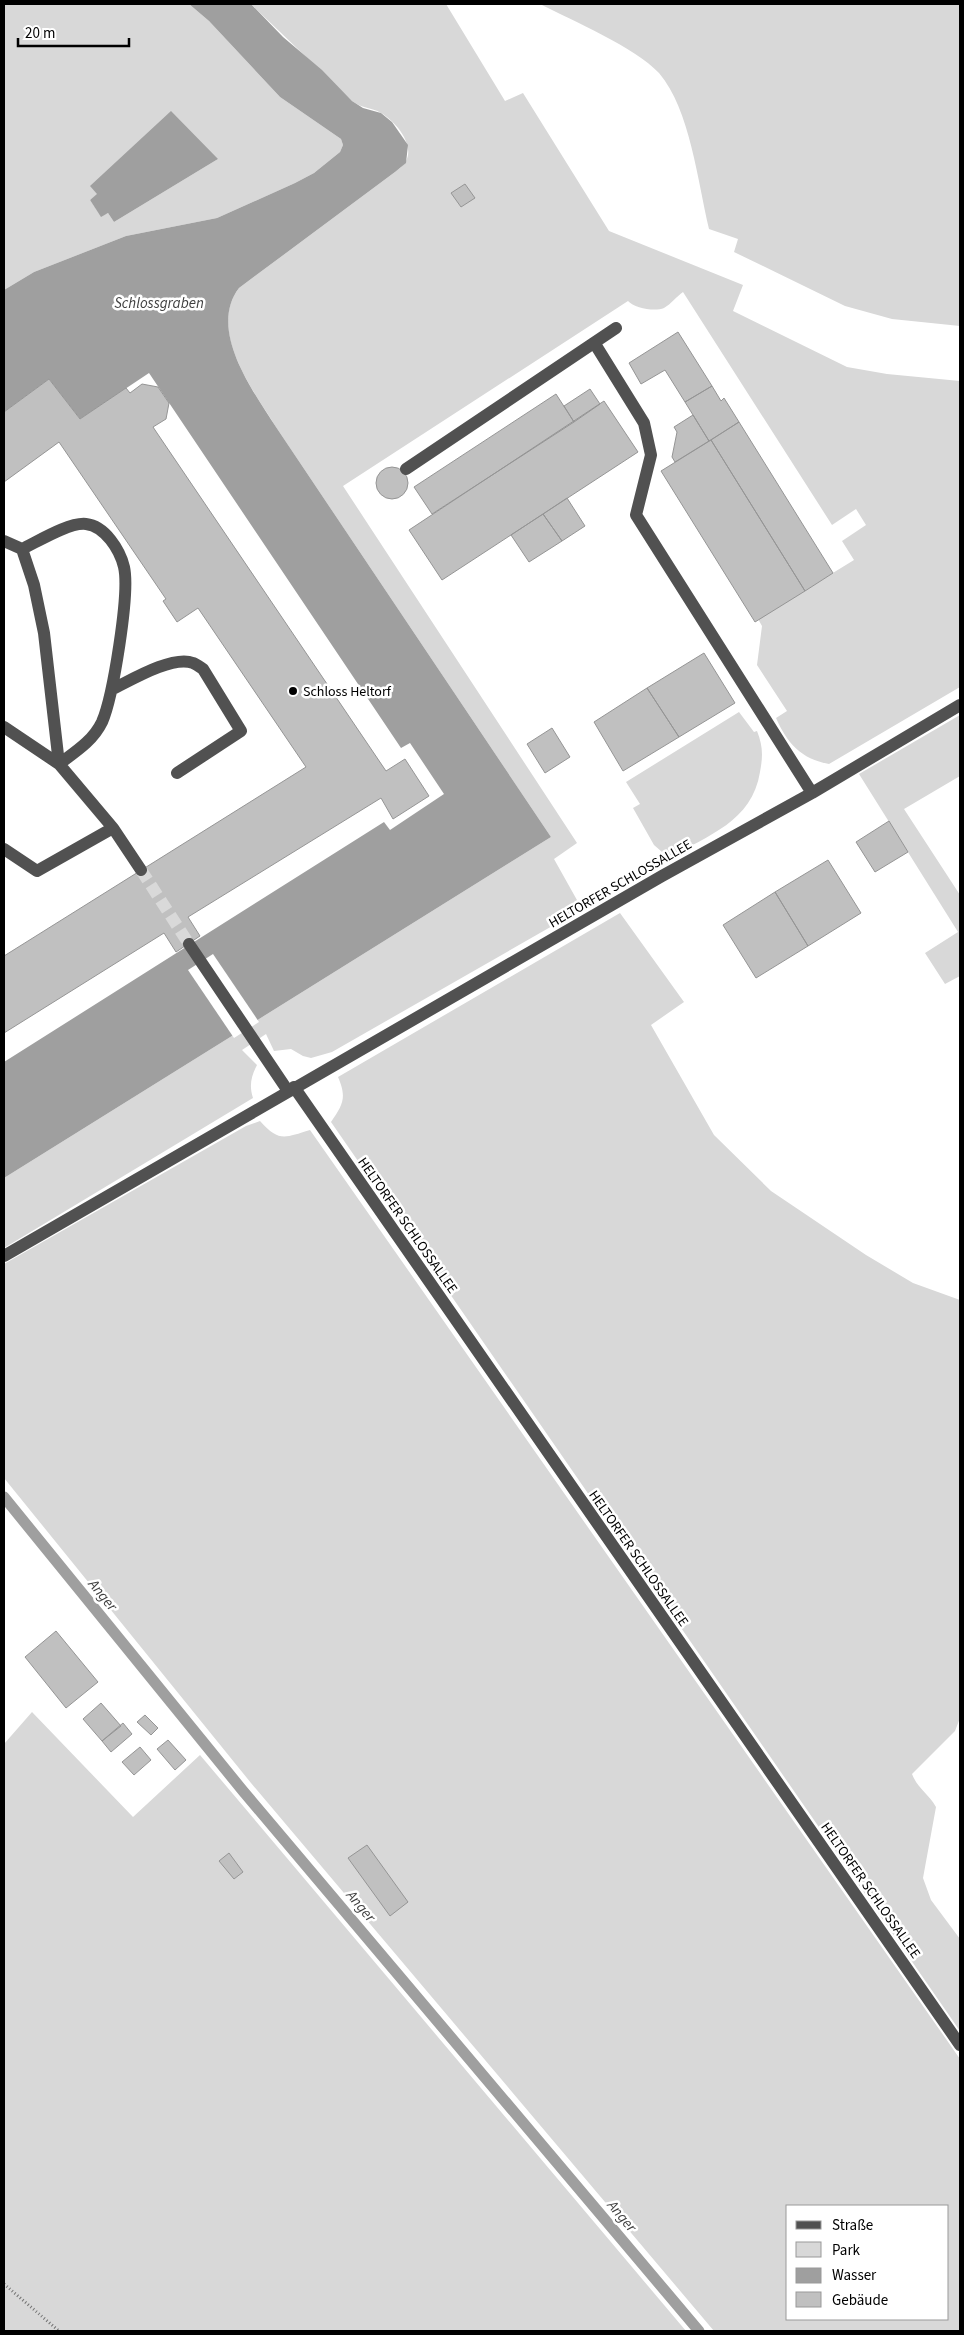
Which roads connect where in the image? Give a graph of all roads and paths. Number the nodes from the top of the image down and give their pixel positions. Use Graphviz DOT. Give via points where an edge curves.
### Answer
graph roads {
  1 [pos="616,328"];
  2 [pos="595,344"];
  3 [pos="406,468"];
  4 [pos="4,541"];
  5 [pos="22,549"];
  6 [pos="113,689"];
  7 [pos="960,705"];
  8 [pos="4,727"];
  9 [pos="59,764"];
  10 [pos="177,773"];
  11 [pos="812,793"];
  12 [pos="113,828"];
  13 [pos="4,849"];
  14 [pos="141,870"];
  15 [pos="189,944"];
  16 [pos="291,1089"];
  17 [pos="4,1256"];
  18 [pos="960,2045"];
  19 [pos="4,2284"];
  20 [pos="59,2331"];
  1 -- 2 [label="street"];
  2 -- 3 [label="street"];
  2 -- 11 [label="street" via="644,423 651,455 636,515"];
  4 -- 5 [label="street"];
  5 -- 6 [label="street" via="85,524 97,527 117,549 124,568 125,590"];
  5 -- 9 [label="street" via="44,633"];
  6 -- 9 [label="street" via="101,722 86,744"];
  6 -- 10 [label="street" via="142,673 170,664 184,661 203,669 241,731"];
  7 -- 11 [label="street, HELTORFER SCHLOSSALLEE"];
  8 -- 9 [label="street"];
  9 -- 12 [label="street"];
  11 -- 16 [label="street, HELTORFER SCHLOSSALLEE"];
  12 -- 13 [label="street" via="38,872"];
  12 -- 14 [label="street"];
  15 -- 16 [label="street" via="254,1042"];
  16 -- 17 [label="street, HELTORFER SCHLOSSALLEE"];
  16 -- 18 [label="street, HELTORFER SCHLOSSALLEE"];
  19 -- 20 [label="path"];
}
